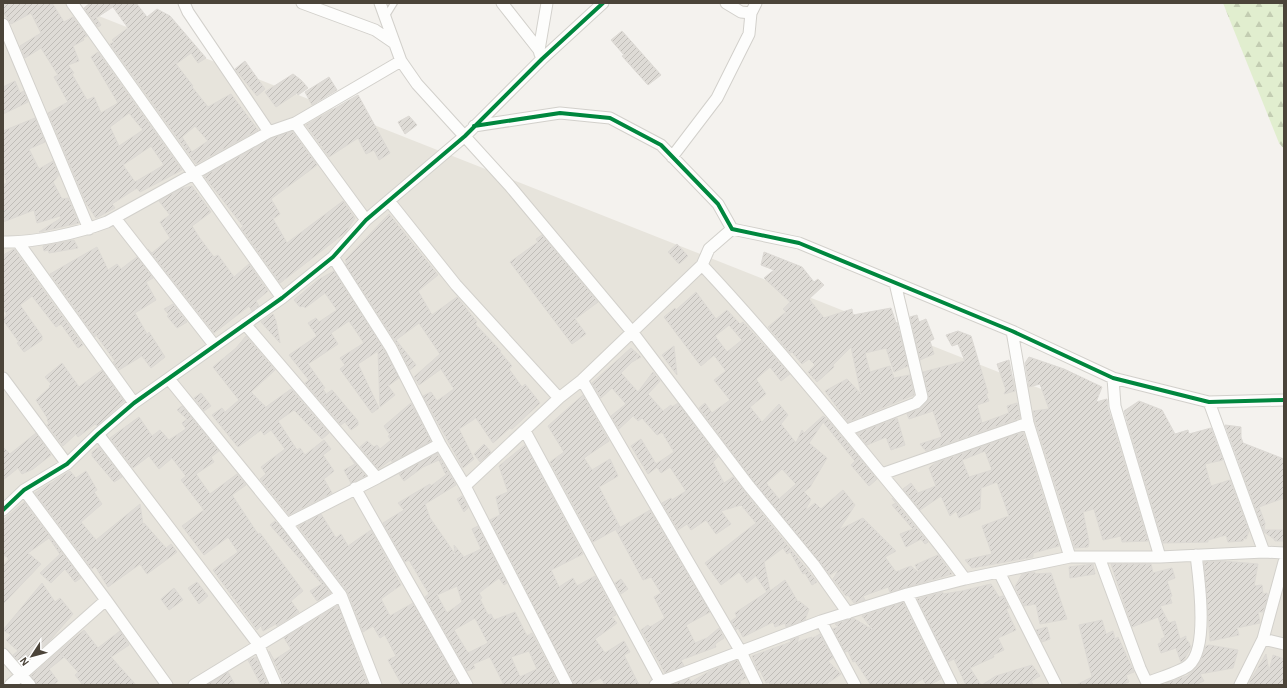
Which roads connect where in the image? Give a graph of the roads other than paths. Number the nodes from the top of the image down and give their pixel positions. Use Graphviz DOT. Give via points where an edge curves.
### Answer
graph roads {
  1 [pos="72,3"];
  2 [pos="184,3"];
  3 [pos="302,3"];
  4 [pos="380,3"];
  5 [pos="394,3"];
  6 [pos="503,3"];
  7 [pos="547,3"];
  8 [pos="603,3"];
  9 [pos="726,3"];
  10 [pos="754,8"];
  11 [pos="385,17"];
  12 [pos="3,24"];
  13 [pos="394,43"];
  14 [pos="541,54"];
  15 [pos="401,61"];
  16 [pos="295,123"];
  17 [pos="474,126"];
  18 [pos="269,132"];
  19 [pos="465,136"];
  20 [pos="672,157"];
  21 [pos="193,173"];
  22 [pos="389,201"];
  23 [pos="115,218"];
  24 [pos="366,220"];
  25 [pos="89,228"];
  26 [pos="732,229"];
  27 [pos="3,242"];
  28 [pos="18,242"];
  29 [pos="333,257"];
  30 [pos="702,264"];
  31 [pos="895,282"];
  32 [pos="282,298"];
  33 [pos="245,324"];
  34 [pos="1012,331"];
  35 [pos="633,333"];
  36 [pos="214,346"];
  37 [pos="3,378"];
  38 [pos="1113,378"];
  39 [pos="169,379"];
  40 [pos="582,380"];
  41 [pos="559,398"];
  42 [pos="1284,400"];
  43 [pos="1209,402"];
  44 [pos="134,403"];
  45 [pos="1028,423"];
  46 [pos="846,430"];
  47 [pos="525,431"];
  48 [pos="98,434"];
  49 [pos="440,444"];
  50 [pos="67,464"];
  51 [pos="882,474"];
  52 [pos="377,478"];
  53 [pos="465,486"];
  54 [pos="355,488"];
  55 [pos="24,490"];
  56 [pos="3,510"];
  57 [pos="287,524"];
  58 [pos="1264,552"];
  59 [pos="1284,553"];
  60 [pos="1196,555"];
  61 [pos="1070,557"];
  62 [pos="1160,557"];
  63 [pos="1099,558"];
  64 [pos="1284,562"];
  65 [pos="999,572"];
  66 [pos="965,579"];
  67 [pos="907,594"];
  68 [pos="341,595"];
  69 [pos="106,600"];
  70 [pos="848,613"];
  71 [pos="821,621"];
  72 [pos="1263,639"];
  73 [pos="258,644"];
  74 [pos="1284,644"];
  75 [pos="741,652"];
  76 [pos="3,654"];
  77 [pos="22,675"];
  78 [pos="659,684"];
  79 [pos="1148,684"];
  80 [pos="10,685"];
  81 [pos="30,685"];
  82 [pos="167,685"];
  83 [pos="194,685"];
  84 [pos="276,685"];
  85 [pos="376,685"];
  86 [pos="467,685"];
  87 [pos="567,685"];
  88 [pos="757,685"];
  89 [pos="854,685"];
  90 [pos="952,685"];
  91 [pos="1056,685"];
  92 [pos="1240,685"];
  1 -- 21 [label="street"];
  2 -- 18 [label="street"];
  3 -- 13 [label="street" via="375,30"];
  4 -- 11 [label="street"];
  5 -- 11 [label="lane"];
  6 -- 14 [label="street"];
  7 -- 14 [label="street"];
  8 -- 14 [label="street"];
  9 -- 10 [label="street" via="741,12"];
  10 -- 20 [label="street" via="749,34 717,98"];
  11 -- 13 [label="street"];
  12 -- 25 [label="street"];
  13 -- 15 [label="street"];
  14 -- 17 [label="street"];
  15 -- 16 [label="street"];
  15 -- 19 [label="street" via="417,84"];
  16 -- 18 [label="street"];
  16 -- 24 [label="street"];
  17 -- 19 [label="street"];
  17 -- 20 [label="street" via="560,113 610,118 661,145"];
  18 -- 21 [label="street"];
  19 -- 22 [label="street"];
  19 -- 35 [label="street"];
  20 -- 26 [label="street" via="718,204"];
  21 -- 23 [label="street"];
  21 -- 32 [label="street"];
  22 -- 24 [label="street"];
  22 -- 41 [label="street" via="456,285"];
  23 -- 25 [label="street"];
  23 -- 36 [label="street"];
  24 -- 29 [label="street"];
  25 -- 28 [label="street"];
  26 -- 30 [label="street" via="709,250"];
  26 -- 31 [label="street" via="799,243"];
  27 -- 28 [label="street"];
  28 -- 44 [label="street"];
  29 -- 32 [label="street"];
  29 -- 49 [label="street" via="391,348"];
  30 -- 35 [label="street"];
  30 -- 46 [label="street"];
  31 -- 34 [label="street"];
  31 -- 46 [label="street" via="922,397 916,403"];
  32 -- 33 [label="street"];
  33 -- 36 [label="street"];
  33 -- 52 [label="street"];
  34 -- 38 [label="street"];
  34 -- 45 [label="street"];
  35 -- 40 [label="street"];
  35 -- 70 [label="street" via="749,486 814,565"];
  36 -- 39 [label="street"];
  37 -- 50 [label="street"];
  38 -- 43 [label="street"];
  38 -- 62 [label="street" via="1115,406"];
  39 -- 44 [label="street"];
  39 -- 57 [label="street"];
  40 -- 41 [label="street"];
  40 -- 75 [label="street"];
  41 -- 47 [label="street"];
  42 -- 43 [label="street"];
  43 -- 58 [label="street"];
  44 -- 48 [label="street"];
  45 -- 51 [label="street"];
  45 -- 61 [label="street"];
  46 -- 51 [label="street"];
  47 -- 53 [label="street"];
  47 -- 78 [label="street"];
  48 -- 50 [label="street"];
  48 -- 73 [label="street"];
  49 -- 52 [label="street"];
  49 -- 53 [label="street"];
  50 -- 55 [label="street"];
  51 -- 66 [label="street" via="936,538"];
  52 -- 54 [label="street"];
  53 -- 87 [label="street"];
  54 -- 57 [label="street"];
  54 -- 86 [label="street"];
  55 -- 56 [label="street"];
  55 -- 69 [label="street"];
  57 -- 68 [label="street"];
  58 -- 59 [label="street"];
  58 -- 60 [label="street"];
  60 -- 62 [label="street"];
  60 -- 79 [label="street" via="1201,592 1200,640 1197,655 1189,666"];
  61 -- 63 [label="street"];
  61 -- 65 [label="street"];
  62 -- 63 [label="street"];
  63 -- 79 [label="street"];
  64 -- 72 [label="street"];
  65 -- 66 [label="street"];
  65 -- 91 [label="street"];
  66 -- 67 [label="street"];
  67 -- 70 [label="street"];
  67 -- 90 [label="street"];
  68 -- 73 [label="street"];
  68 -- 85 [label="street"];
  69 -- 77 [label="street"];
  69 -- 82 [label="street"];
  70 -- 71 [label="street"];
  71 -- 75 [label="street"];
  71 -- 89 [label="street"];
  72 -- 74 [label="street"];
  72 -- 92 [label="street"];
  73 -- 83 [label="street"];
  73 -- 84 [label="street"];
  75 -- 78 [label="street"];
  75 -- 88 [label="street"];
  76 -- 77 [label="street"];
  77 -- 80 [label="street"];
  77 -- 81 [label="street"];
}
